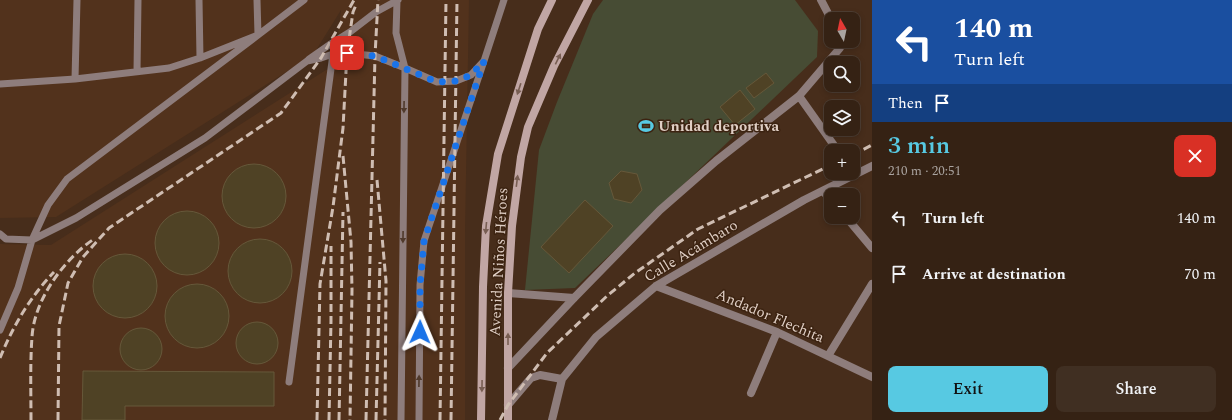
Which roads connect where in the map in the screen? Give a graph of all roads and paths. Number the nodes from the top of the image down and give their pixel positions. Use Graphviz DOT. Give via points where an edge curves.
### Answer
graph roads {
  1 [pos="77,0"];
  2 [pos="138,0"];
  3 [pos="199,0"];
  4 [pos="257,0"];
  5 [pos="304,0"];
  6 [pos="397,0"];
  7 [pos="504,0"];
  8 [pos="552,0"];
  9 [pos="588,0"];
  10 [pos="821,0"];
  11 [pos="827,12"];
  12 [pos="258,35"];
  13 [pos="840,48"];
  14 [pos="334,54"];
  15 [pos="200,58"];
  16 [pos="307,61"];
  17 [pos="484,61"];
  18 [pos="405,68"];
  19 [pos="137,71"];
  20 [pos="75,79"];
  21 [pos="0,84"];
  22 [pos="799,96"];
  23 [pos="833,144"];
  24 [pos="872,166"];
  25 [pos="860,170"];
  26 [pos="841,180"];
  27 [pos="823,191"];
  28 [pos="852,224"];
  29 [pos="0,234"];
  30 [pos="32,240"];
  31 [pos="872,248"];
  32 [pos="872,284"];
  33 [pos="656,286"];
  34 [pos="508,293"];
  35 [pos="574,298"];
  36 [pos="0,330"];
  37 [pos="777,332"];
  38 [pos="828,356"];
  39 [pos="508,368"];
  40 [pos="872,377"];
  41 [pos="562,379"];
  42 [pos="289,382"];
  43 [pos="752,394"];
  44 [pos="508,405"];
  45 [pos="401,420"];
  46 [pos="419,420"];
  47 [pos="482,420"];
  48 [pos="508,420"];
  49 [pos="552,420"];
  1 -- 20 [label="lane"];
  2 -- 19 [label="lane"];
  3 -- 15 [label="lane"];
  4 -- 12 [label="lane"];
  5 -- 12 [label="lane"];
  6 -- 16 [label="lane"];
  6 -- 18 [label="lane" via="396,33"];
  7 -- 17 [label="lane"];
  8 -- 47 [label="main road, Avenida Niños Héroes, one-way" via="538,28 498,154 486,226"];
  34 -- 9 [label="main road, Avenida Niños Héroes, one-way" via="520,157 528,127 554,66"];
  10 -- 11 [label="street"];
  12 -- 15 [label="lane"];
  12 -- 30 [label="lane" via="67,179 48,205"];
  13 -- 22 [label="street"];
  14 -- 16 [label="lane"];
  14 -- 18 [label="lane" via="375,56"];
  14 -- 42 [label="lane"];
  15 -- 19 [label="lane" via="169,68"];
  16 -- 30 [label="lane" via="205,138 76,218"];
  17 -- 18 [label="lane" via="471,75 445,83 430,80"];
  46 -- 17 [label="lane, one-way" via="420,285 424,241"];
  18 -- 45 [label="lane, one-way"];
  19 -- 20 [label="lane"];
  20 -- 21 [label="lane"];
  22 -- 23 [label="street"];
  22 -- 35 [label="street" via="716,161 660,210"];
  24 -- 25 [label="street, Calle Acámbaro"];
  26 -- 27 [label="street, Calle Acámbaro"];
  27 -- 33 [label="street, Calle Acámbaro"];
  28 -- 31 [label="street"];
  29 -- 30 [label="lane" via="6,239"];
  30 -- 36 [label="lane" via="18,288"];
  32 -- 38 [label="street"];
  33 -- 37 [label="street, Andador Flechita"];
  33 -- 41 [label="street, Calle Acámbaro" via="596,337"];
  34 -- 35 [label="street"];
  39 -- 34 [label="main road, Avenida Niños Héroes, one-way"];
  35 -- 39 [label="street"];
  37 -- 38 [label="street, Andador Flechita"];
  37 -- 43 [label="street"];
  38 -- 40 [label="street, Andador Flechita"];
  39 -- 44 [label="main road, Avenida Niños Héroes"];
  41 -- 44 [label="street" via="540,375 531,378"];
  41 -- 49 [label="street, Calle Acámbaro"];
  44 -- 48 [label="main road, Avenida Niños Héroes"];
}
